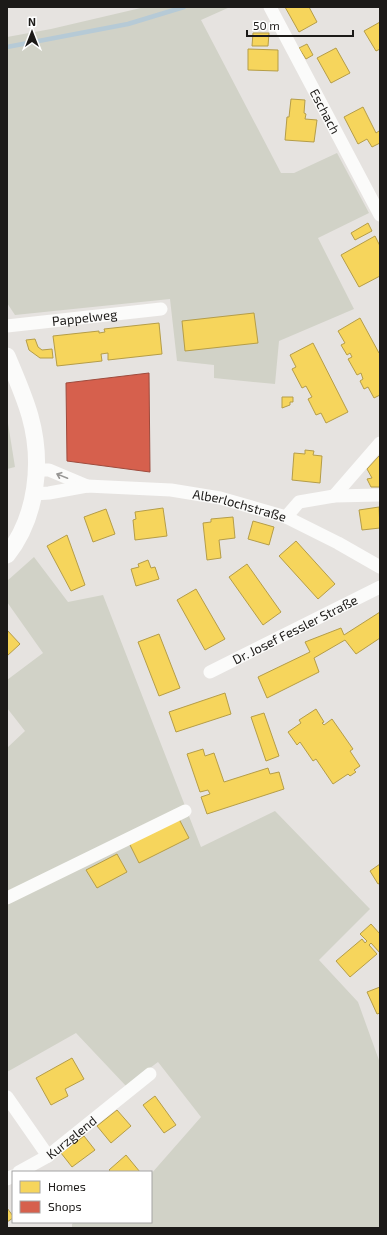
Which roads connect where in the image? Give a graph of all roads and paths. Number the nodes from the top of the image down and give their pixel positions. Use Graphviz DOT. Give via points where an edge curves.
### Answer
graph roads {
  1 [pos="270,7"];
  2 [pos="380,215"];
  3 [pos="162,309"];
  4 [pos="7,326"];
  5 [pos="7,356"];
  6 [pos="380,443"];
  7 [pos="36,470"];
  8 [pos="87,486"];
  9 [pos="34,494"];
  10 [pos="380,495"];
  11 [pos="334,496"];
  12 [pos="286,517"];
  13 [pos="7,556"];
  14 [pos="380,567"];
  15 [pos="380,587"];
  16 [pos="210,672"];
  17 [pos="185,811"];
  18 [pos="7,898"];
  19 [pos="150,1074"];
  20 [pos="7,1097"];
  21 [pos="48,1156"];
  22 [pos="21,1171"];
  1 -- 2 [label="street, Eschach"];
  3 -- 4 [label="street, Pappelweg"];
  5 -- 7 [label="street" via="30,416"];
  6 -- 11 [label="street"];
  8 -- 7 [label="street, Alberlochstraße, one-way" via="49,470"];
  7 -- 9 [label="street"];
  8 -- 9 [label="street, Alberlochstraße"];
  8 -- 12 [label="street, Alberlochstraße" via="171,490 220,498"];
  9 -- 13 [label="street" via="29,516"];
  10 -- 11 [label="street"];
  11 -- 12 [label="street" via="299,502"];
  12 -- 14 [label="street, Alberlochstraße"];
  15 -- 16 [label="street, Dr. Josef Fessler Straße"];
  17 -- 18 [label="street"];
  19 -- 21 [label="street, Kurzglend"];
  20 -- 21 [label="street, Kurzglend"];
  21 -- 22 [label="street"];
}
